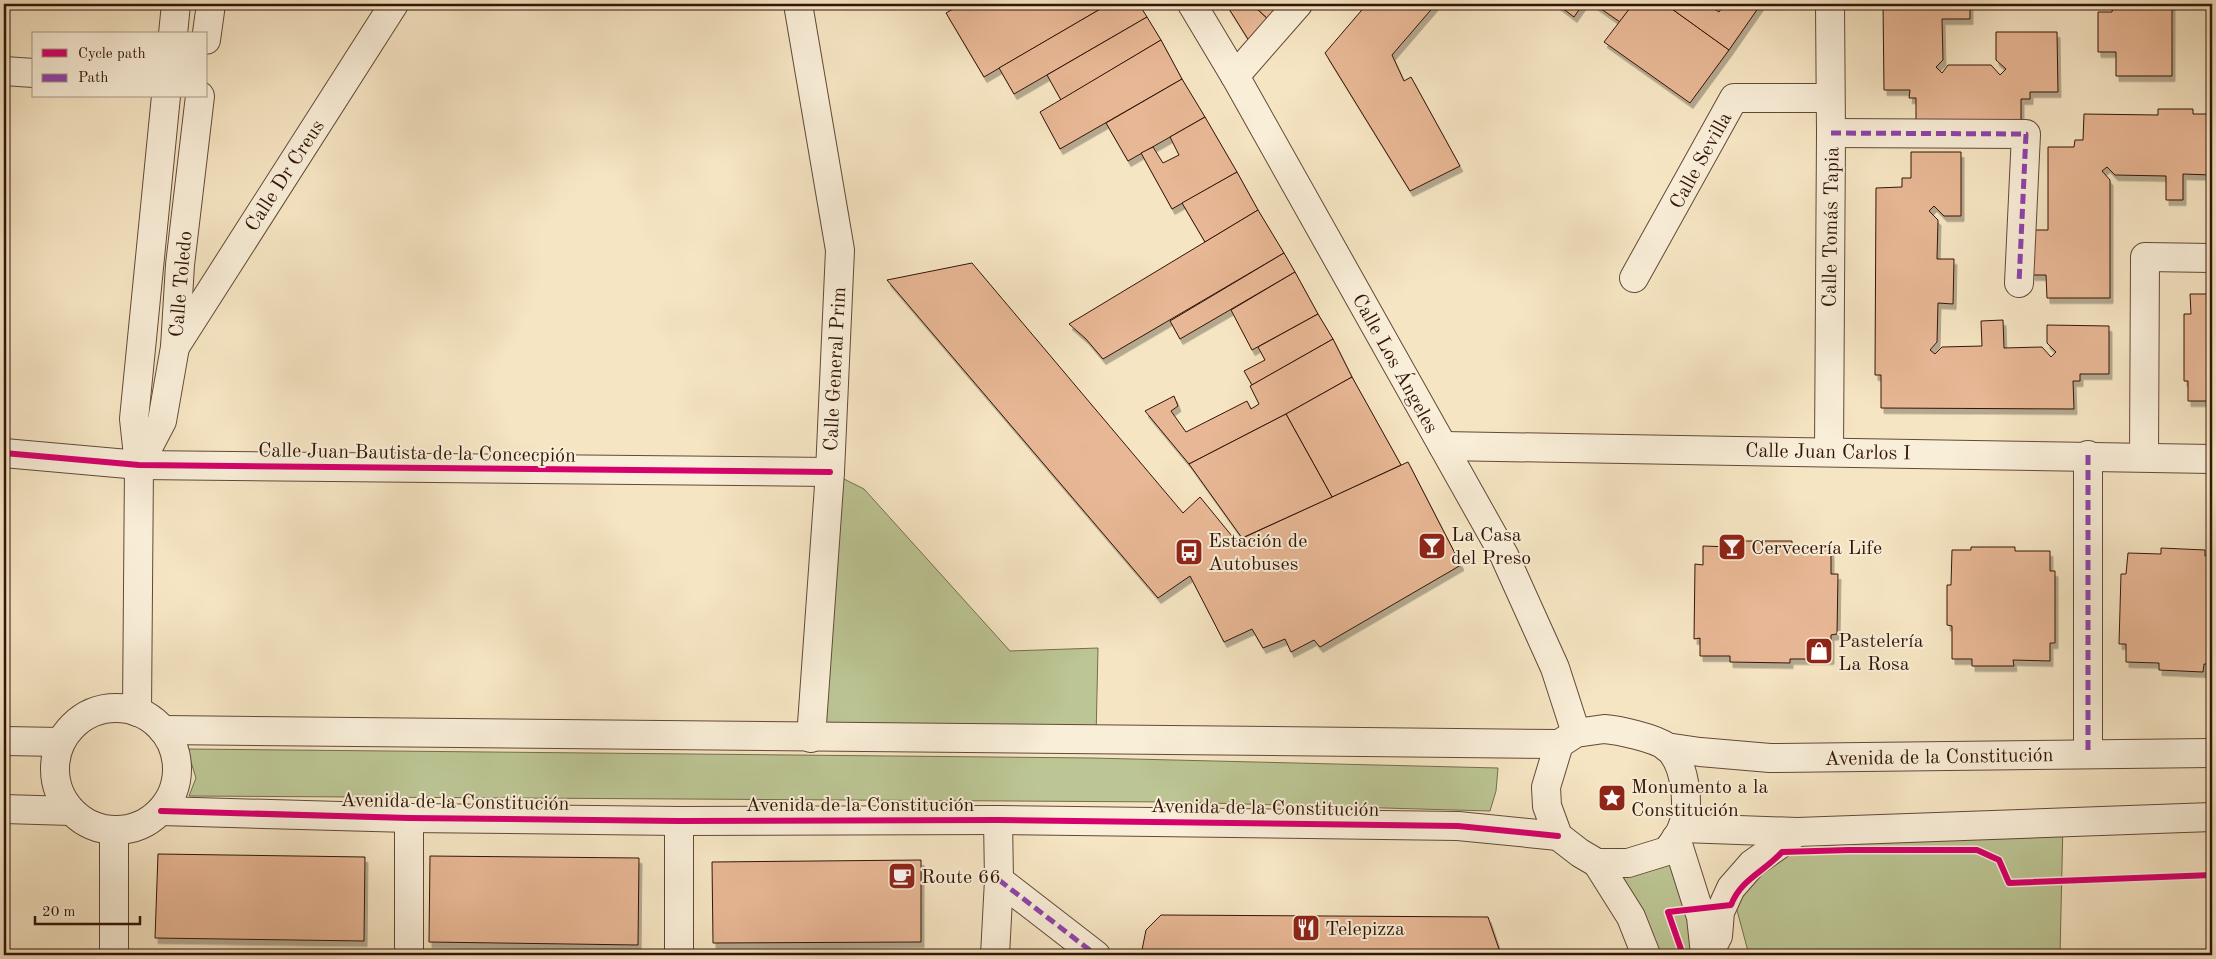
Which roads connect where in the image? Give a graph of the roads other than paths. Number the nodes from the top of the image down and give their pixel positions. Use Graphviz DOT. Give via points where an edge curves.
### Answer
graph roads {
  1 [pos="176,4"];
  2 [pos="210,4"];
  3 [pos="394,4"];
  4 [pos="798,4"];
  5 [pos="1192,4"];
  6 [pos="1298,4"];
  7 [pos="1830,4"];
  8 [pos="173,32"];
  9 [pos="207,32"];
  10 [pos="4,71"];
  11 [pos="32,73"];
  12 [pos="1235,76"];
  13 [pos="166,98"];
  14 [pos="200,98"];
  15 [pos="1829,98"];
  16 [pos="1831,133"];
  17 [pos="2212,258"];
  18 [pos="1634,278"];
  19 [pos="2019,283"];
  20 [pos="175,347"];
  21 [pos="1443,446"];
  22 [pos="1828,451"];
  23 [pos="4,453"];
  24 [pos="2088,455"];
  25 [pos="2144,456"];
  26 [pos="2212,459"];
  27 [pos="139,465"];
  28 [pos="830,472"];
  29 [pos="137,712"];
  30 [pos="163,730"];
  31 [pos="812,738"];
  32 [pos="1567,739"];
  33 [pos="4,741"];
  34 [pos="61,742"];
  35 [pos="1666,747"];
  36 [pos="2212,753"];
  37 [pos="2088,754"];
  38 [pos="4,810"];
  39 [pos="71,811"];
  40 [pos="161,811"];
  41 [pos="2212,817"];
  42 [pos="409,818"];
  43 [pos="998,820"];
  44 [pos="679,821"];
  45 [pos="114,831"];
  46 [pos="1797,832"];
  47 [pos="1679,833"];
  48 [pos="1558,836"];
  49 [pos="1598,863"];
  50 [pos="998,880"];
  51 [pos="114,955"];
  52 [pos="409,955"];
  53 [pos="679,955"];
  54 [pos="995,955"];
  55 [pos="1096,955"];
  56 [pos="1646,955"];
  57 [pos="1706,955"];
  1 -- 8 [label="street"];
  2 -- 9 [label="street"];
  3 -- 20 [label="street, Calle Dr Creus"];
  4 -- 28 [label="street, Calle General Prim" via="840,250"];
  5 -- 12 [label="street, Calle Los Ángeles"];
  6 -- 12 [label="street"];
  7 -- 15 [label="street, Calle Tomás Tapia"];
  10 -- 11 [label="street"];
  12 -- 21 [label="street, Calle Los Ángeles"];
  13 -- 27 [label="street, Calle Toledo" via="134,419"];
  14 -- 20 [label="street, Calle Toledo" via="180,265"];
  15 -- 16 [label="street, Calle Tomás Tapia"];
  15 -- 18 [label="street, Calle Sevilla" via="1734,98"];
  16 -- 19 [label="street" via="2026,134"];
  16 -- 22 [label="street, Calle Tomás Tapia"];
  17 -- 25 [label="street" via="2145,257"];
  20 -- 27 [label="street, Calle Toledo" via="162,421"];
  21 -- 22 [label="street, Calle Juan Carlos I"];
  21 -- 32 [label="street, Calle Los Ángeles" via="1504,554 1555,668"];
  22 -- 24 [label="street, Calle Juan Carlos I"];
  23 -- 27 [label="street, Calle Juan Bautista de la Concecpión"];
  24 -- 25 [label="street, Calle Juan Carlos I"];
  24 -- 37 [label="street"];
  25 -- 26 [label="street, Calle Juan Carlos I"];
  27 -- 28 [label="street, Calle Juan Bautista de la Concecpión"];
  27 -- 29 [label="street, Calle Toledo"];
  28 -- 31 [label="street, Calle General Prim"];
  29 -- 30 [label="street"];
  29 -- 34 [label="street" via="109,708 90,714 73,726"];
  30 -- 31 [label="street"];
  30 -- 40 [label="street" via="177,762 171,796"];
  31 -- 32 [label="street"];
  32 -- 35 [label="street" via="1604,729 1622,730"];
  32 -- 48 [label="street" via="1546,786 1547,806"];
  33 -- 34 [label="street"];
  34 -- 39 [label="street" via="55,759 55,778 60,796"];
  35 -- 37 [label="street, Avenida de la Constitución" via="1770,758"];
  35 -- 47 [label="street" via="1676,758 1683,776 1686,801"];
  36 -- 37 [label="street, Avenida de la Constitución"];
  38 -- 39 [label="street"];
  39 -- 45 [label="street" via="98,828"];
  40 -- 42 [label="street, Avenida de la Constitución"];
  40 -- 45 [label="street" via="148,822"];
  41 -- 46 [label="street"];
  42 -- 44 [label="street, Avenida de la Constitución"];
  42 -- 52 [label="street"];
  43 -- 44 [label="street, Avenida de la Constitución"];
  43 -- 48 [label="street, Avenida de la Constitución" via="1458,826"];
  43 -- 50 [label="street"];
  44 -- 53 [label="street"];
  45 -- 51 [label="street"];
  46 -- 47 [label="street"];
  46 -- 57 [label="street" via="1752,864 1731,888 1720,912 1718,936"];
  47 -- 49 [label="street" via="1667,851 1649,858 1628,863"];
  47 -- 57 [label="street"];
  48 -- 49 [label="street"];
  49 -- 56 [label="street" via="1631,917"];
  50 -- 54 [label="street"];
  50 -- 55 [label="street"];
}
